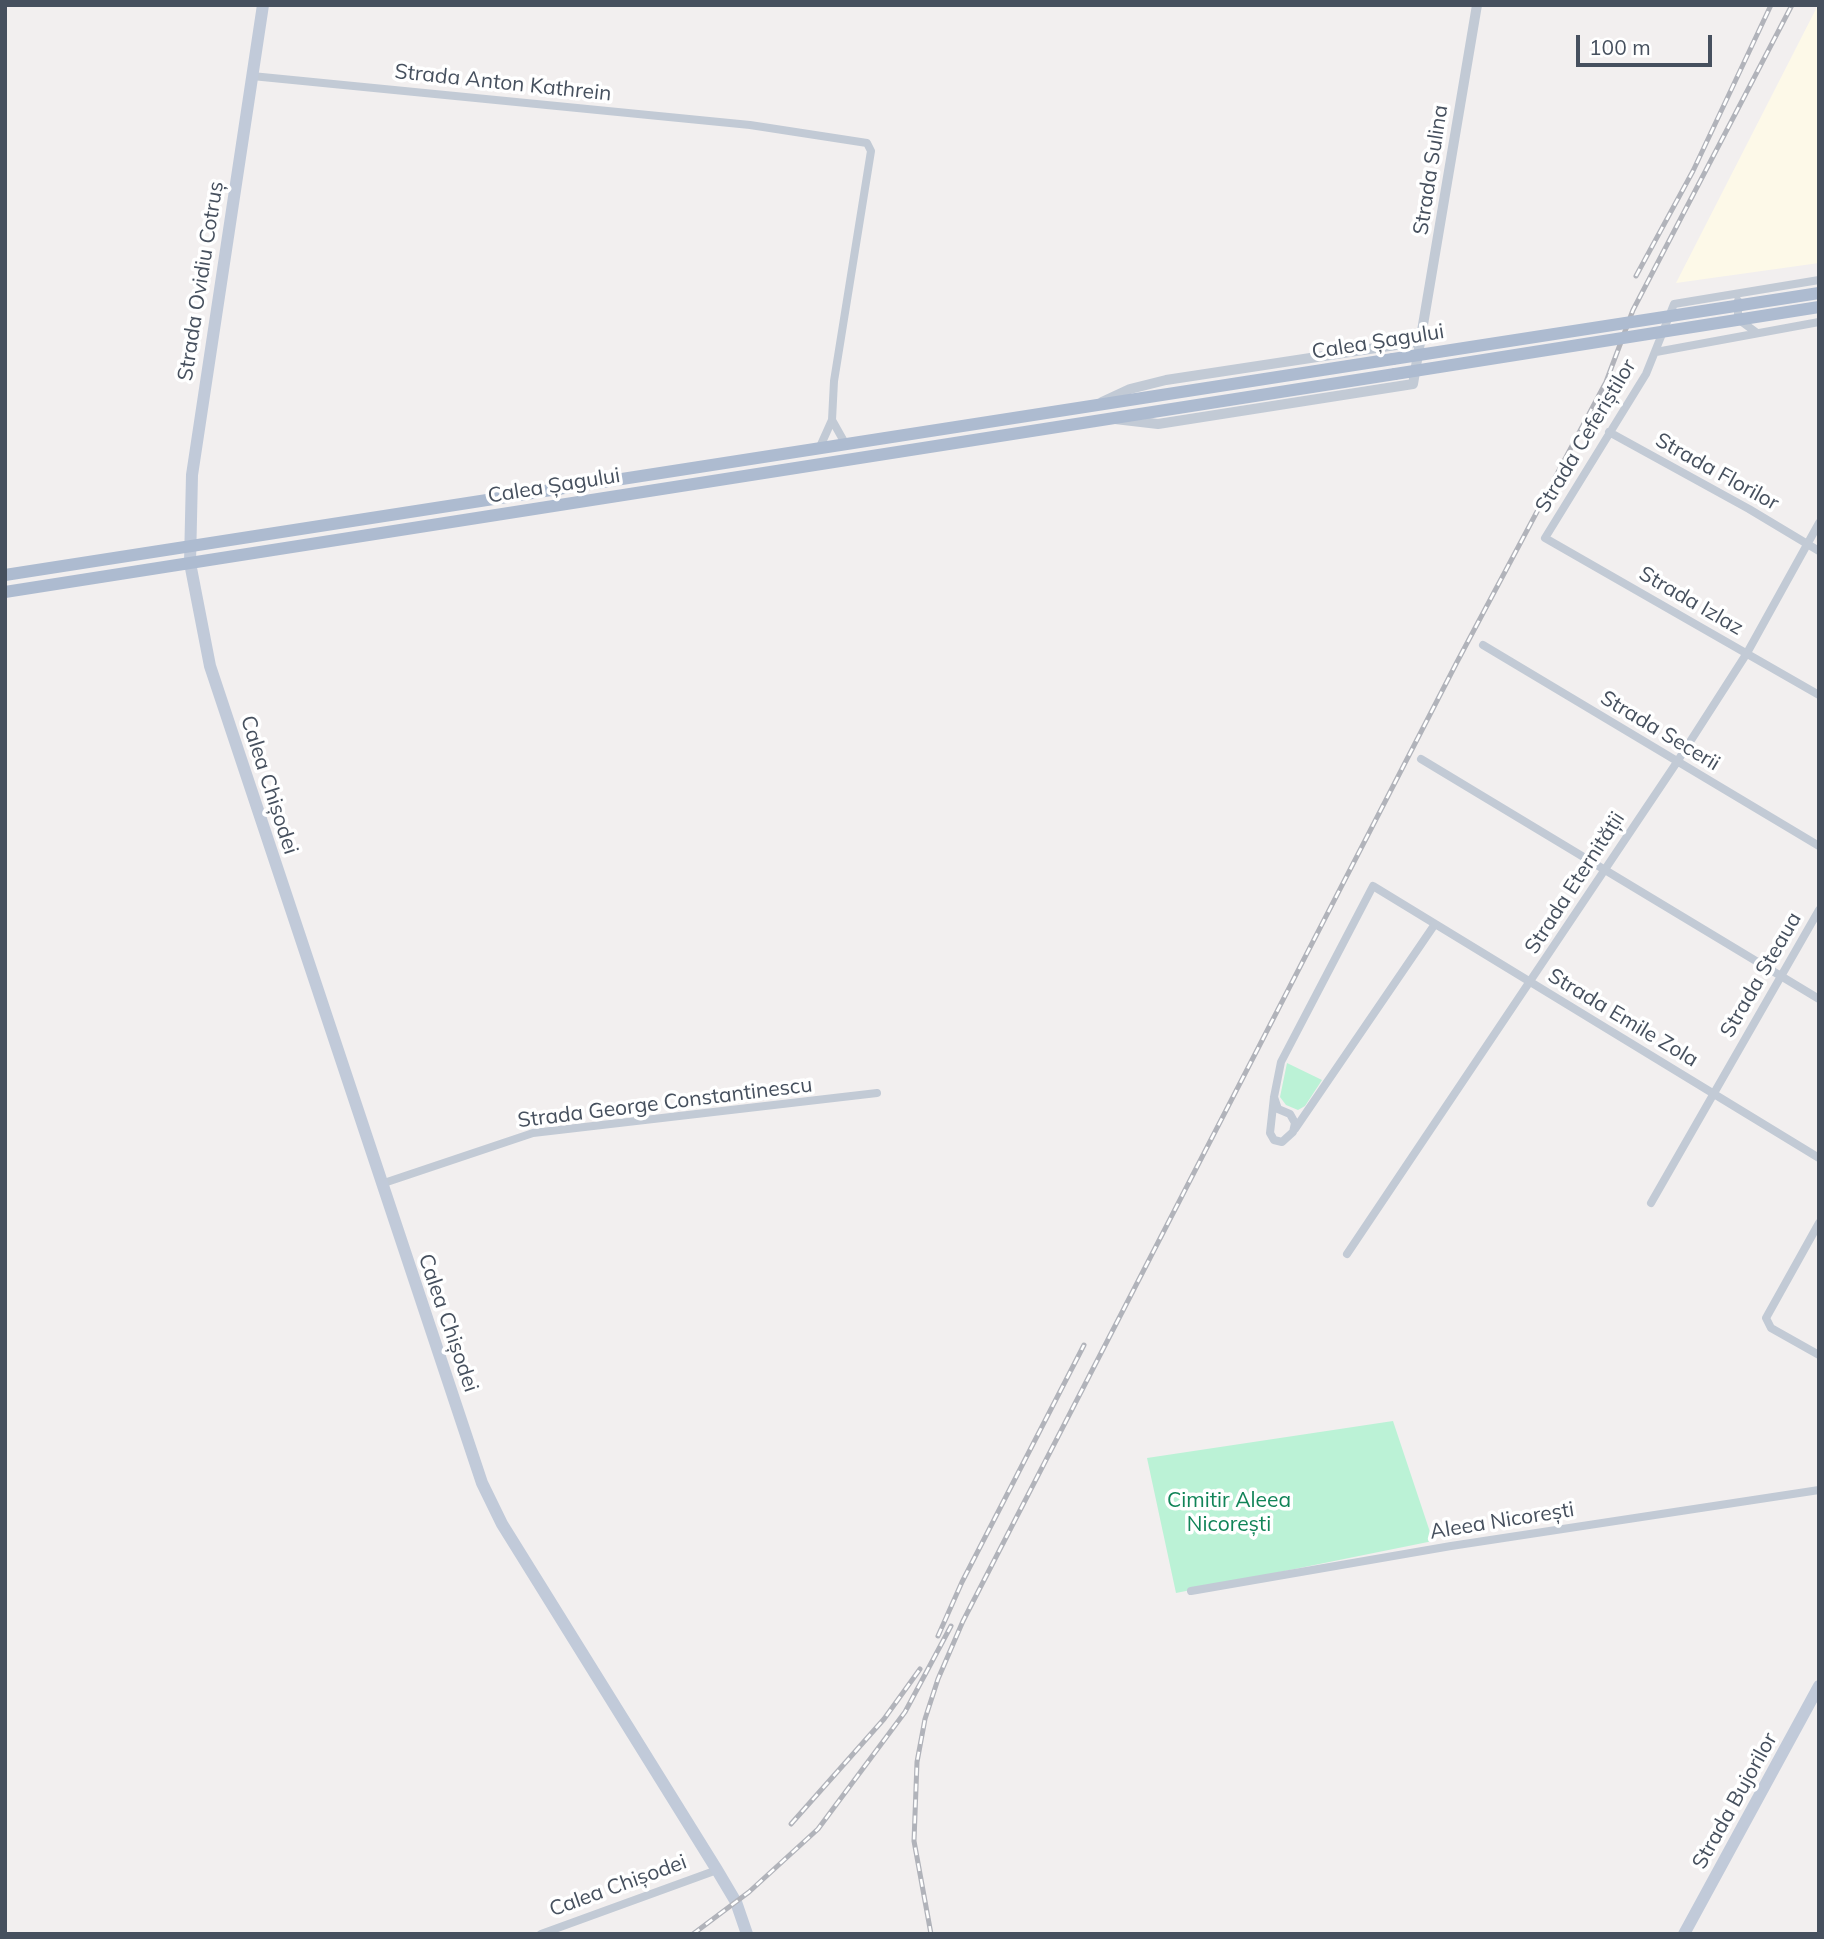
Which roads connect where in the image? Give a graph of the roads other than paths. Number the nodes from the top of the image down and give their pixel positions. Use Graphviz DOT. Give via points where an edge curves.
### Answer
graph roads {
  1 [pos="263,5"];
  2 [pos="1477,5"];
  3 [pos="252,76"];
  4 [pos="1819,280"];
  5 [pos="1752,292"];
  6 [pos="1819,293"];
  7 [pos="1819,307"];
  8 [pos="1819,322"];
  9 [pos="1758,333"];
  10 [pos="1422,341"];
  11 [pos="1656,352"];
  12 [pos="1413,384"];
  13 [pos="1094,406"];
  14 [pos="1109,418"];
  15 [pos="832,420"];
  16 [pos="1609,432"];
  17 [pos="846,444"];
  18 [pos="819,449"];
  19 [pos="1819,523"];
  20 [pos="1545,538"];
  21 [pos="1807,545"];
  22 [pos="189,546"];
  23 [pos="1819,551"];
  24 [pos="190,563"];
  25 [pos="5,575"];
  26 [pos="5,592"];
  27 [pos="1483,645"];
  28 [pos="1746,653"];
  29 [pos="1819,695"];
  30 [pos="1421,759"];
  31 [pos="1677,762"];
  32 [pos="1819,846"];
  33 [pos="1604,871"];
  34 [pos="1819,910"];
  35 [pos="1435,924"];
  36 [pos="1781,976"];
  37 [pos="1531,983"];
  38 [pos="1819,999"];
  39 [pos="877,1093"];
  40 [pos="1714,1093"];
  41 [pos="1274,1097"];
  42 [pos="1287,1113"];
  43 [pos="1305,1114"];
  44 [pos="1270,1122"];
  45 [pos="1294,1131"];
  46 [pos="1819,1158"];
  47 [pos="381,1184"];
  48 [pos="1651,1203"];
  49 [pos="1819,1223"];
  50 [pos="1347,1254"];
  51 [pos="1819,1355"];
  52 [pos="1819,1490"];
  53 [pos="1191,1591"];
  54 [pos="1819,1686"];
  55 [pos="717,1870"];
  56 [pos="541,1934"];
  57 [pos="747,1934"];
  58 [pos="1684,1934"];
  1 -- 3 [label="main road, Strada Ovidiu Cotruș"];
  2 -- 10 [label="street, Strada Sulina"];
  3 -- 15 [label="street, Strada Anton Kathrein" via="750,125 867,143"];
  3 -- 22 [label="main road, Strada Ovidiu Cotruș" via="192,475"];
  4 -- 5 [label="street"];
  5 -- 9 [label="street" via="1738,302 1736,313 1741,324"];
  5 -- 11 [label="street" via="1674,304"];
  6 -- 13 [label="main road, Calea Șagului, bridge"];
  7 -- 14 [label="main road, Calea Șagului, bridge"];
  8 -- 9 [label="street"];
  9 -- 11 [label="street"];
  10 -- 12 [label="street, Strada Sulina"];
  10 -- 13 [label="street, Calea Șagului" via="1166,380 1130,389"];
  11 -- 16 [label="street, Strada Ceferiștilor"];
  12 -- 14 [label="street, Calea Șagului" via="1158,424"];
  13 -- 17 [label="main road, Calea Șagului"];
  14 -- 24 [label="main road, Calea Șagului"];
  15 -- 17 [label="street"];
  15 -- 18 [label="street"];
  16 -- 20 [label="street, Strada Ceferiștilor"];
  16 -- 21 [label="street, Strada Florilor"];
  17 -- 18 [label="main road, Calea Șagului"];
  18 -- 22 [label="main road, Calea Șagului"];
  19 -- 21 [label="street, Strada Eternității"];
  20 -- 28 [label="street, Strada Izlaz"];
  21 -- 23 [label="street, Strada Florilor"];
  21 -- 28 [label="street, Strada Eternității"];
  22 -- 24 [label="main road, Strada Ovidiu Cotruș"];
  22 -- 25 [label="main road, Calea Șagului"];
  24 -- 26 [label="main road, Calea Șagului"];
  24 -- 47 [label="main road, Calea Chișodei" via="210,666"];
  27 -- 31 [label="street, Strada Secerii"];
  28 -- 29 [label="street, Strada Izlaz"];
  28 -- 31 [label="street, Strada Eternității"];
  30 -- 33 [label="street"];
  31 -- 32 [label="street, Strada Secerii"];
  31 -- 33 [label="street, Strada Eternității"];
  33 -- 36 [label="street"];
  33 -- 37 [label="street, Strada Eternității"];
  34 -- 36 [label="street, Strada Steaua"];
  35 -- 37 [label="street, Strada Emile Zola"];
  35 -- 41 [label="street, Strada Emile Zola" via="1373,886 1286,1051"];
  35 -- 43 [label="street"];
  36 -- 38 [label="street"];
  36 -- 40 [label="street, Strada Steaua"];
  37 -- 40 [label="street, Strada Emile Zola"];
  37 -- 50 [label="street, Strada Eternității"];
  39 -- 47 [label="street, Strada George Constantinescu" via="533,1133"];
  40 -- 46 [label="street, Strada Emile Zola"];
  40 -- 48 [label="street, Strada Steaua"];
  41 -- 42 [label="street" via="1276,1108"];
  41 -- 44 [label="street"];
  42 -- 43 [label="street"];
  42 -- 44 [label="street" via="1275,1115"];
  42 -- 45 [label="street" via="1295,1121"];
  43 -- 45 [label="street"];
  44 -- 45 [label="street" via="1270,1135 1277,1142 1285,1141"];
  47 -- 55 [label="main road, Calea Chișodei" via="492,1505"];
  49 -- 51 [label="street" via="1767,1315 1771,1328"];
  52 -- 53 [label="street, Aleea Nicorești"];
  54 -- 58 [label="main road, Strada Bujorilor"];
  55 -- 56 [label="street, Calea Chișodei"];
  55 -- 57 [label="main road" via="736,1902"];
}
